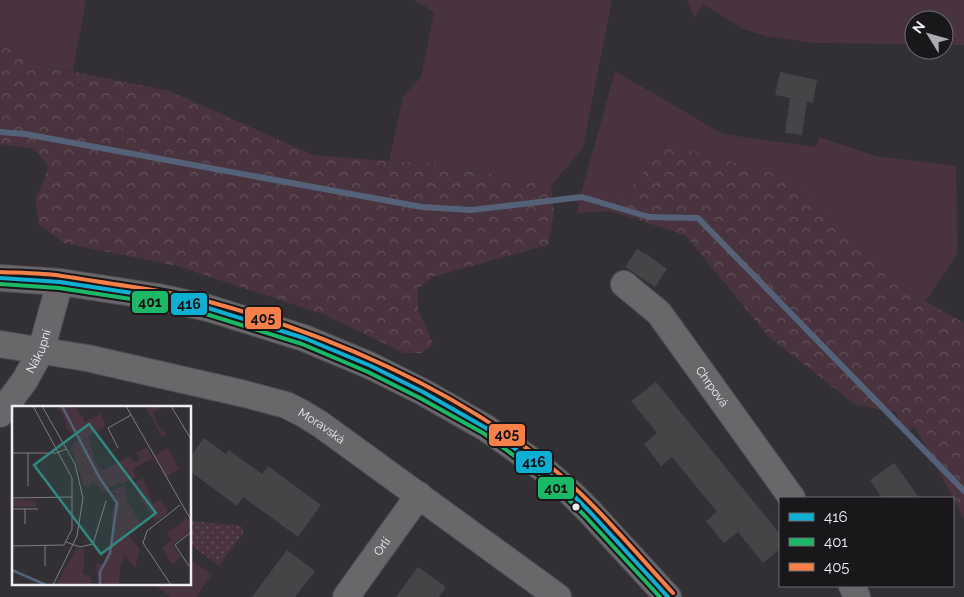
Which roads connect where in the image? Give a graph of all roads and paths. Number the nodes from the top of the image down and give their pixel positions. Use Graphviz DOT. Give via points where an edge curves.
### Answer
graph roads {
  1 [pos="0,278"];
  2 [pos="60,282"];
  3 [pos="624,284"];
  4 [pos="0,344"];
  5 [pos="41,351"];
  6 [pos="0,414"];
  7 [pos="419,495"];
  8 [pos="791,497"];
  9 [pos="346,597"];
  10 [pos="558,597"];
  11 [pos="668,597"];
  1 -- 2 [label="street"];
  2 -- 5 [label="street, Nákupní"];
  2 -- 11 [label="street" via="158,296 208,308 304,338 423,392 486,428 542,468 580,502"];
  3 -- 8 [label="street, Chrpová" via="659,313"];
  4 -- 5 [label="street, Moravská"];
  5 -- 6 [label="street, Nákupní"];
  5 -- 7 [label="street, Moravská" via="128,366 286,405 320,424"];
  7 -- 9 [label="street, Orlí"];
  7 -- 10 [label="street, Moravská"];
}
